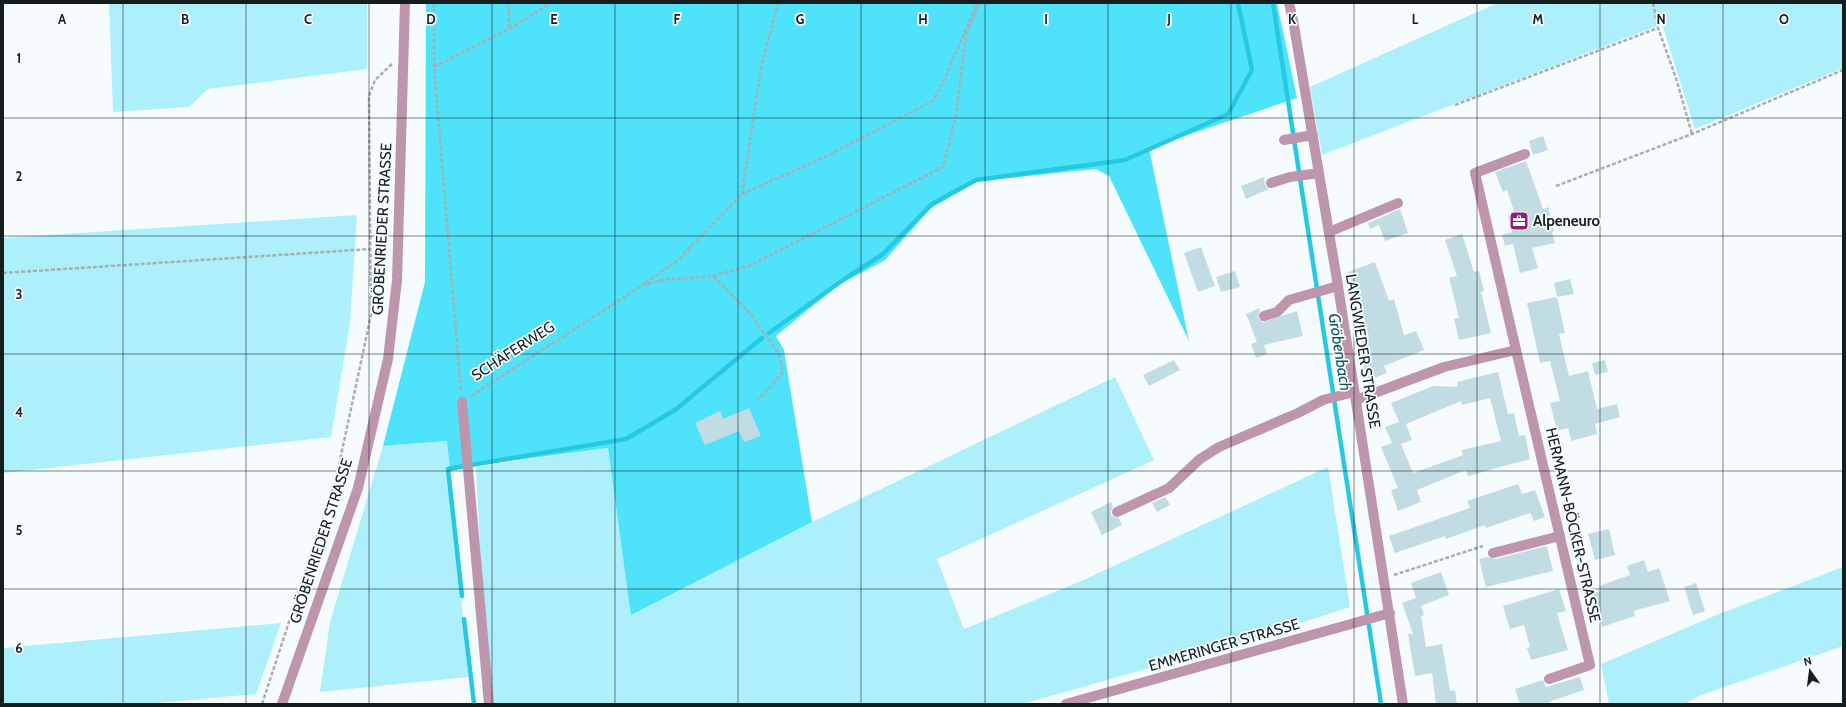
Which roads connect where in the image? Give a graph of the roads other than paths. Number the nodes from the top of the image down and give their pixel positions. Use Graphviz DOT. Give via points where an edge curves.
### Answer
graph roads {
  1 [pos="405,3"];
  2 [pos="1289,3"];
  3 [pos="1309,136"];
  4 [pos="1284,140"];
  5 [pos="1525,154"];
  6 [pos="1319,173"];
  7 [pos="1271,182"];
  8 [pos="1398,203"];
  9 [pos="1329,232"];
  10 [pos="1338,286"];
  11 [pos="1264,316"];
  12 [pos="1516,350"];
  13 [pos="1355,396"];
  14 [pos="462,402"];
  15 [pos="1117,512"];
  16 [pos="1560,536"];
  17 [pos="1491,549"];
  18 [pos="1390,613"];
  19 [pos="1549,679"];
  20 [pos="282,704"];
  21 [pos="489,704"];
  22 [pos="1066,704"];
  23 [pos="1403,704"];
  1 -- 20 [label="street, GRÖBENRIEDER STRASSE" via="397,280 388,359 358,488"];
  2 -- 3 [label="street, LANGWIEDER STRASSE" via="1294,20"];
  3 -- 4 [label="street"];
  3 -- 6 [label="street, LANGWIEDER STRASSE"];
  5 -- 12 [label="street, HERMANN-BÖCKER-STRASSE" via="1475,173"];
  6 -- 7 [label="street"];
  6 -- 9 [label="street, LANGWIEDER STRASSE"];
  8 -- 9 [label="street"];
  9 -- 10 [label="street, LANGWIEDER STRASSE"];
  10 -- 11 [label="street" via="1290,300 1277,312"];
  10 -- 13 [label="street, LANGWIEDER STRASSE"];
  12 -- 13 [label="street" via="1444,367"];
  12 -- 16 [label="street, HERMANN-BÖCKER-STRASSE"];
  13 -- 15 [label="street" via="1343,394 1323,400 1219,447 1200,459 1169,488"];
  13 -- 18 [label="street, LANGWIEDER STRASSE"];
  14 -- 21 [label="street"];
  16 -- 17 [label="street"];
  16 -- 19 [label="street, HERMANN-BÖCKER-STRASSE" via="1590,665"];
  18 -- 22 [label="street, EMMERINGER STRASSE"];
  18 -- 23 [label="street, LANGWIEDER STRASSE"];
}
